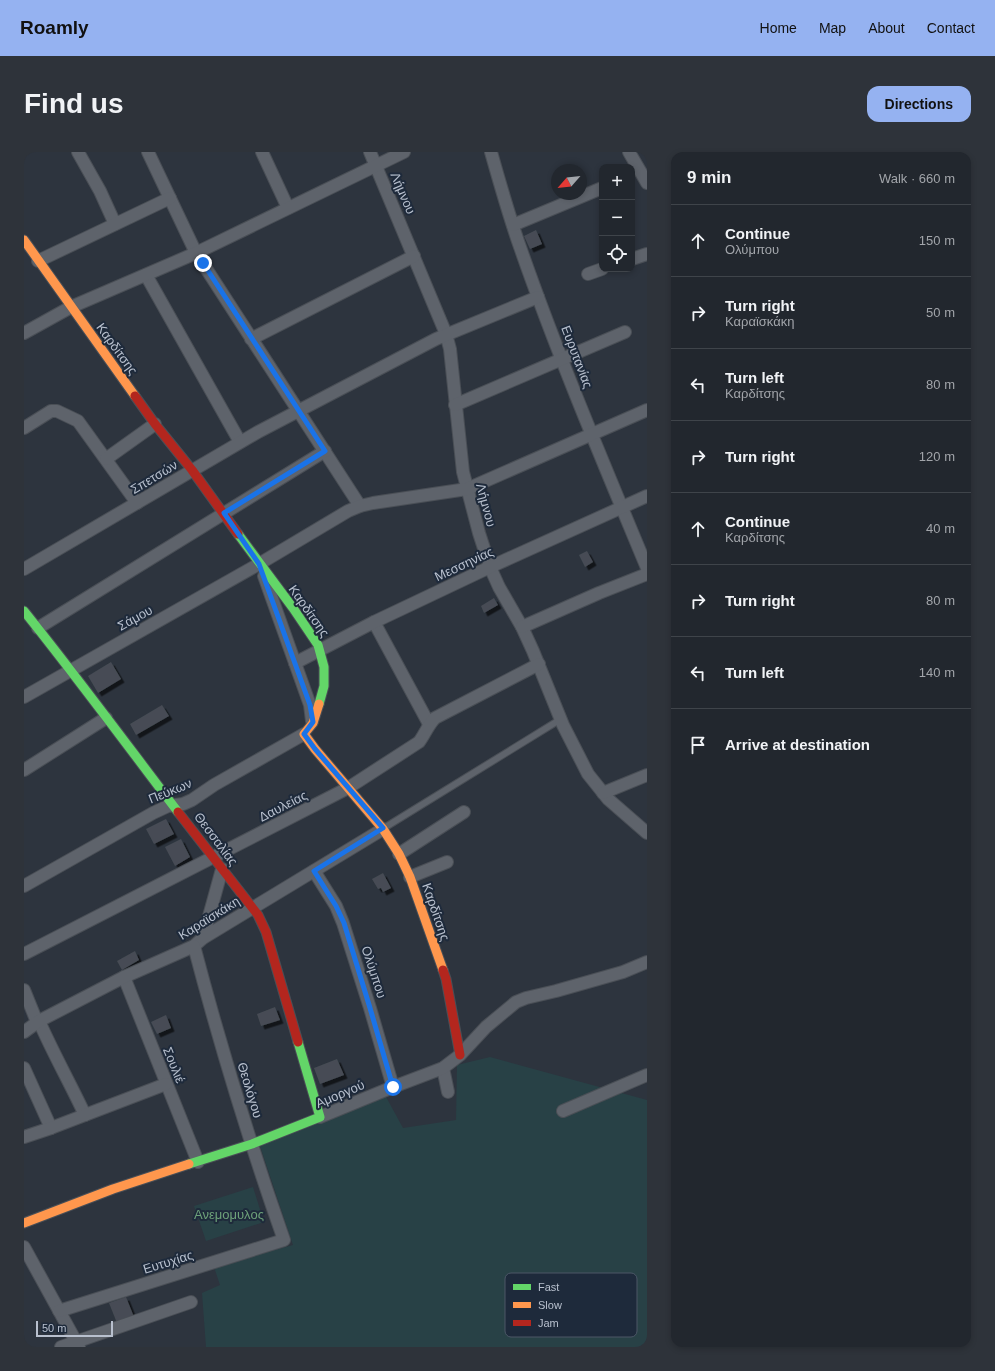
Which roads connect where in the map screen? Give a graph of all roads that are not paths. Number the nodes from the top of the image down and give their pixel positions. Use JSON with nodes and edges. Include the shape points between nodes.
{"nodes":[{"id":1,"x":78,"y":152,"type":"edge"},
{"id":2,"x":148,"y":152,"type":"edge"},
{"id":3,"x":262,"y":152,"type":"edge"},
{"id":4,"x":370,"y":152,"type":"edge"},
{"id":5,"x":404,"y":152,"type":"edge"},
{"id":6,"x":490,"y":152,"type":"edge"},
{"id":7,"x":629,"y":152,"type":"edge"},
{"id":8,"x":376,"y":166,"type":"junction"},
{"id":9,"x":636,"y":173,"type":"edge"},
{"id":10,"x":647,"y":184,"type":"edge"},
{"id":11,"x":599,"y":189,"type":"edge"},
{"id":12,"x":170,"y":198,"type":"junction"},
{"id":13,"x":288,"y":208,"type":"junction"},
{"id":14,"x":115,"y":224,"type":"junction"},
{"id":15,"x":513,"y":225,"type":"junction"},
{"id":16,"x":24,"y":240,"type":"edge"},
{"id":17,"x":196,"y":253,"type":"junction"},
{"id":18,"x":647,"y":254,"type":"edge"},
{"id":19,"x":414,"y":256,"type":"junction"},
{"id":20,"x":635,"y":258,"type":"edge"},
{"id":21,"x":38,"y":261,"type":"junction"},
{"id":22,"x":599,"y":270,"type":"edge"},
{"id":23,"x":588,"y":274,"type":"dead end"},
{"id":24,"x":146,"y":275,"type":"junction"},
{"id":25,"x":538,"y":297,"type":"junction"},
{"id":26,"x":71,"y":307,"type":"junction"},
{"id":27,"x":625,"y":332,"type":"dead end"},
{"id":28,"x":24,"y":333,"type":"edge"},
{"id":29,"x":446,"y":334,"type":"junction"},
{"id":30,"x":251,"y":339,"type":"junction"},
{"id":31,"x":563,"y":359,"type":"junction"},
{"id":32,"x":455,"y":405,"type":"junction"},
{"id":33,"x":647,"y":410,"type":"edge"},
{"id":34,"x":299,"y":411,"type":"junction"},
{"id":35,"x":156,"y":424,"type":"junction"},
{"id":36,"x":24,"y":428,"type":"edge"},
{"id":37,"x":592,"y":433,"type":"junction"},
{"id":38,"x":240,"y":442,"type":"junction"},
{"id":39,"x":325,"y":451,"type":"junction"},
{"id":40,"x":106,"y":459,"type":"junction"},
{"id":41,"x":192,"y":470,"type":"junction"},
{"id":42,"x":467,"y":489,"type":"junction"},
{"id":43,"x":647,"y":496,"type":"edge"},
{"id":44,"x":137,"y":503,"type":"junction"},
{"id":45,"x":360,"y":506,"type":"junction"},
{"id":46,"x":622,"y":506,"type":"junction"},
{"id":47,"x":224,"y":513,"type":"junction"},
{"id":48,"x":259,"y":564,"type":"junction"},
{"id":49,"x":490,"y":566,"type":"junction"},
{"id":50,"x":647,"y":568,"type":"edge"},
{"id":51,"x":24,"y":569,"type":"edge"},
{"id":52,"x":647,"y":574,"type":"edge"},
{"id":53,"x":24,"y":611,"type":"edge"},
{"id":54,"x":374,"y":622,"type":"junction"},
{"id":55,"x":522,"y":627,"type":"junction"},
{"id":56,"x":38,"y":628,"type":"junction"},
{"id":57,"x":320,"y":650,"type":"junction"},
{"id":58,"x":295,"y":663,"type":"junction"},
{"id":59,"x":539,"y":664,"type":"junction"},
{"id":60,"x":71,"y":670,"type":"junction"},
{"id":61,"x":24,"y":697,"type":"edge"},
{"id":62,"x":106,"y":718,"type":"junction"},
{"id":63,"x":561,"y":719,"type":"junction"},
{"id":64,"x":313,"y":722,"type":"junction"},
{"id":65,"x":429,"y":724,"type":"junction"},
{"id":66,"x":304,"y":734,"type":"junction"},
{"id":67,"x":24,"y":770,"type":"edge"},
{"id":68,"x":647,"y":775,"type":"edge"},
{"id":69,"x":348,"y":788,"type":"junction"},
{"id":70,"x":603,"y":793,"type":"junction"},
{"id":71,"x":174,"y":805,"type":"junction"},
{"id":72,"x":464,"y":812,"type":"dead end"},
{"id":73,"x":383,"y":828,"type":"junction"},
{"id":74,"x":647,"y":833,"type":"edge"},
{"id":75,"x":399,"y":854,"type":"junction"},
{"id":76,"x":214,"y":858,"type":"junction"},
{"id":77,"x":447,"y":862,"type":"dead end"},
{"id":78,"x":222,"y":869,"type":"junction"},
{"id":79,"x":314,"y":871,"type":"junction"},
{"id":80,"x":410,"y":878,"type":"junction"},
{"id":81,"x":24,"y":886,"type":"edge"},
{"id":82,"x":252,"y":908,"type":"junction"},
{"id":83,"x":199,"y":942,"type":"junction"},
{"id":84,"x":24,"y":954,"type":"edge"},
{"id":85,"x":647,"y":962,"type":"edge"},
{"id":86,"x":124,"y":977,"type":"junction"},
{"id":87,"x":24,"y":990,"type":"edge"},
{"id":88,"x":38,"y":1021,"type":"junction"},
{"id":89,"x":24,"y":1032,"type":"edge"},
{"id":90,"x":460,"y":1055,"type":"junction"},
{"id":91,"x":24,"y":1068,"type":"edge"},
{"id":92,"x":443,"y":1068,"type":"junction"},
{"id":93,"x":647,"y":1075,"type":"edge"},
{"id":94,"x":166,"y":1084,"type":"junction"},
{"id":95,"x":393,"y":1087,"type":"junction"},
{"id":96,"x":448,"y":1092,"type":"dead end"},
{"id":97,"x":563,"y":1111,"type":"dead end"},
{"id":98,"x":85,"y":1115,"type":"junction"},
{"id":99,"x":320,"y":1117,"type":"junction"},
{"id":100,"x":51,"y":1128,"type":"junction"},
{"id":101,"x":24,"y":1137,"type":"edge"},
{"id":102,"x":252,"y":1144,"type":"junction"},
{"id":103,"x":198,"y":1162,"type":"junction"},
{"id":104,"x":24,"y":1222,"type":"edge"},
{"id":105,"x":284,"y":1240,"type":"joint"},
{"id":106,"x":24,"y":1247,"type":"edge"},
{"id":107,"x":191,"y":1302,"type":"dead end"},
{"id":108,"x":59,"y":1311,"type":"junction"},
{"id":109,"x":77,"y":1344,"type":"edge"},
{"id":110,"x":61,"y":1347,"type":"edge"}],
"edges":[{"from":1,"to":14,"type":"street"},
{"from":2,"to":12,"type":"street"},
{"from":3,"to":13,"type":"street"},
{"from":4,"to":8,"type":"street","name":"Λήμνου"},
{"from":5,"to":8,"type":"street"},
{"from":6,"to":15,"type":"street","name":"Ευρυτανίας"},
{"from":7,"to":9,"type":"street"},
{"from":8,"to":13,"type":"street"},
{"from":8,"to":19,"type":"street","name":"Λήμνου"},
{"from":9,"to":10,"type":"street"},
{"from":11,"to":15,"type":"street"},
{"from":12,"to":14,"type":"street"},
{"from":12,"to":17,"type":"street"},
{"from":13,"to":17,"type":"street"},
{"from":14,"to":21,"type":"street"},
{"from":15,"to":25,"type":"street","name":"Ευρυτανίας"},
{"from":16,"to":21,"type":"street","name":"Καρδίτσης"},
{"from":17,"to":24,"type":"street"},
{"from":17,"to":30,"type":"street"},
{"from":18,"to":20,"type":"street"},
{"from":19,"to":29,"type":"street","name":"Λήμνου"},
{"from":19,"to":30,"type":"street"},
{"from":21,"to":26,"type":"street","name":"Καρδίτσης"},
{"from":22,"to":23,"type":"street"},
{"from":24,"to":26,"type":"street"},
{"from":24,"to":38,"type":"street"},
{"from":25,"to":29,"type":"street","name":"Σπετσών"},
{"from":25,"to":31,"type":"street","name":"Ευρυτανίας"},
{"from":26,"to":28,"type":"street"},
{"from":26,"to":35,"type":"street","name":"Καρδίτσης"},
{"from":27,"to":31,"type":"street"},
{"from":29,"to":32,"type":"street","name":"Λήμνου","via":[[450,349]]},
{"from":29,"to":34,"type":"street","name":"Σπετσών"},
{"from":30,"to":34,"type":"street"},
{"from":31,"to":32,"type":"street"},
{"from":31,"to":37,"type":"street","name":"Ευρυτανίας"},
{"from":32,"to":42,"type":"street","name":"Λήμνου"},
{"from":33,"to":37,"type":"street","name":"Σάμου"},
{"from":34,"to":38,"type":"street","name":"Σπετσών"},
{"from":34,"to":39,"type":"street"},
{"from":35,"to":40,"type":"street"},
{"from":35,"to":41,"type":"street","name":"Καρδίτσης"},
{"from":36,"to":40,"type":"street","via":[[51,411],[65,414],[78,421]]},
{"from":37,"to":42,"type":"street","name":"Σάμου"},
{"from":37,"to":46,"type":"street","name":"Ευρυτανίας"},
{"from":38,"to":41,"type":"street","name":"Σπετσών"},
{"from":39,"to":45,"type":"street"},
{"from":39,"to":47,"type":"street"},
{"from":40,"to":44,"type":"street"},
{"from":41,"to":44,"type":"street","name":"Σπετσών"},
{"from":41,"to":47,"type":"street","name":"Καρδίτσης"},
{"from":42,"to":45,"type":"street","name":"Σάμου"},
{"from":42,"to":49,"type":"street","name":"Λήμνου","via":[[478,533]]},
{"from":43,"to":46,"type":"street","name":"Μεσσηνίας"},
{"from":44,"to":51,"type":"street","name":"Σπετσών"},
{"from":45,"to":48,"type":"street","name":"Σάμου"},
{"from":46,"to":49,"type":"street","name":"Μεσσηνίας"},
{"from":46,"to":50,"type":"street","name":"Ευρυτανίας"},
{"from":47,"to":48,"type":"street","name":"Καρδίτσης"},
{"from":47,"to":56,"type":"street"},
{"from":48,"to":57,"type":"street","name":"Καρδίτσης","via":[[293,608]]},
{"from":48,"to":58,"type":"street"},
{"from":48,"to":60,"type":"street","name":"Σάμου"},
{"from":49,"to":54,"type":"street","name":"Μεσσηνίας"},
{"from":49,"to":55,"type":"street","name":"Λήμνου"},
{"from":52,"to":55,"type":"street"},
{"from":53,"to":56,"type":"street","name":"Θεσσαλίας"},
{"from":54,"to":57,"type":"street","name":"Μεσσηνίας"},
{"from":54,"to":65,"type":"street"},
{"from":55,"to":59,"type":"street","name":"Λήμνου"},
{"from":56,"to":60,"type":"street","name":"Θεσσαλίας"},
{"from":57,"to":58,"type":"street","name":"Μεσσηνίας"},
{"from":57,"to":64,"type":"street","name":"Καρδίτσης","via":[[324,667],[324,686]]},
{"from":58,"to":64,"type":"street","via":[[310,705]]},
{"from":59,"to":63,"type":"street","name":"Λήμνου"},
{"from":59,"to":65,"type":"street","name":"Δαυλείας","via":[[444,713]]},
{"from":60,"to":61,"type":"street","name":"Σάμου"},
{"from":60,"to":62,"type":"street","name":"Θεσσαλίας"},
{"from":62,"to":67,"type":"street"},
{"from":62,"to":71,"type":"street","name":"Θεσσαλίας"},
{"from":63,"to":70,"type":"street","name":"Λήμνου","via":[[588,774]]},
{"from":63,"to":73,"type":"lane"},
{"from":64,"to":66,"type":"street","name":"Καρδίτσης"},
{"from":65,"to":69,"type":"street","name":"Δαυλείας","via":[[426,734],[408,751]]},
{"from":66,"to":69,"type":"street","name":"Καρδίτσης"},
{"from":66,"to":71,"type":"street","name":"Πεύκων","via":[[192,800]]},
{"from":68,"to":70,"type":"street"},
{"from":69,"to":73,"type":"street","name":"Καρδίτσης"},
{"from":69,"to":76,"type":"street","name":"Δαυλείας"},
{"from":70,"to":74,"type":"street","name":"Λήμνου"},
{"from":71,"to":76,"type":"street","name":"Θεσσαλίας"},
{"from":71,"to":81,"type":"street","name":"Πεύκων","via":[[153,813]]},
{"from":72,"to":75,"type":"street"},
{"from":73,"to":75,"type":"street","name":"Καρδίτσης"},
{"from":73,"to":79,"type":"street","name":"Καραϊσκάκη"},
{"from":75,"to":80,"type":"street","name":"Καρδίτσης"},
{"from":76,"to":78,"type":"street","name":"Θεσσαλίας"},
{"from":76,"to":84,"type":"street","name":"Δαυλείας"},
{"from":77,"to":80,"type":"street"},
{"from":78,"to":82,"type":"street","name":"Θεσσαλίας"},
{"from":78,"to":83,"type":"street"},
{"from":79,"to":82,"type":"street","name":"Καραϊσκάκη"},
{"from":79,"to":95,"type":"street","name":"Ολύμπου","via":[[344,923]]},
{"from":80,"to":90,"type":"street","name":"Καρδίτσης","via":[[446,979]]},
{"from":82,"to":83,"type":"street","name":"Καραϊσκάκη"},
{"from":82,"to":99,"type":"street","name":"Θεσσαλίας","via":[[266,932]]},
{"from":83,"to":86,"type":"street","name":"Καραϊσκάκη"},
{"from":83,"to":102,"type":"street","name":"Θεολόγου","via":[[216,1029]]},
{"from":85,"to":90,"type":"street","name":"Αμοργού","via":[[623,972],[516,1002],[486,1027]]},
{"from":86,"to":88,"type":"street","name":"Καραϊσκάκη"},
{"from":86,"to":94,"type":"street","name":"Σουλιέ"},
{"from":87,"to":88,"type":"street"},
{"from":88,"to":89,"type":"street","name":"Καραϊσκάκη"},
{"from":88,"to":98,"type":"street"},
{"from":90,"to":92,"type":"street","name":"Αμοργού"},
{"from":91,"to":100,"type":"street"},
{"from":92,"to":95,"type":"street","name":"Αμοργού"},
{"from":92,"to":96,"type":"street"},
{"from":93,"to":97,"type":"street"},
{"from":94,"to":98,"type":"street"},
{"from":94,"to":103,"type":"street","name":"Σουλιέ"},
{"from":95,"to":99,"type":"street","name":"Αμοργού"},
{"from":98,"to":100,"type":"street"},
{"from":99,"to":102,"type":"street","name":"Αμοργού"},
{"from":100,"to":101,"type":"street"},
{"from":102,"to":103,"type":"street","name":"Αμοργού"},
{"from":102,"to":105,"type":"street","name":"Θεολόγου"},
{"from":103,"to":104,"type":"street","name":"Αμοργού","via":[[113,1189]]},
{"from":105,"to":108,"type":"street","name":"Ευτυχίας"},
{"from":106,"to":108,"type":"street"},
{"from":107,"to":109,"type":"street"},
{"from":108,"to":109,"type":"street"},
{"from":109,"to":110,"type":"street"}]}
